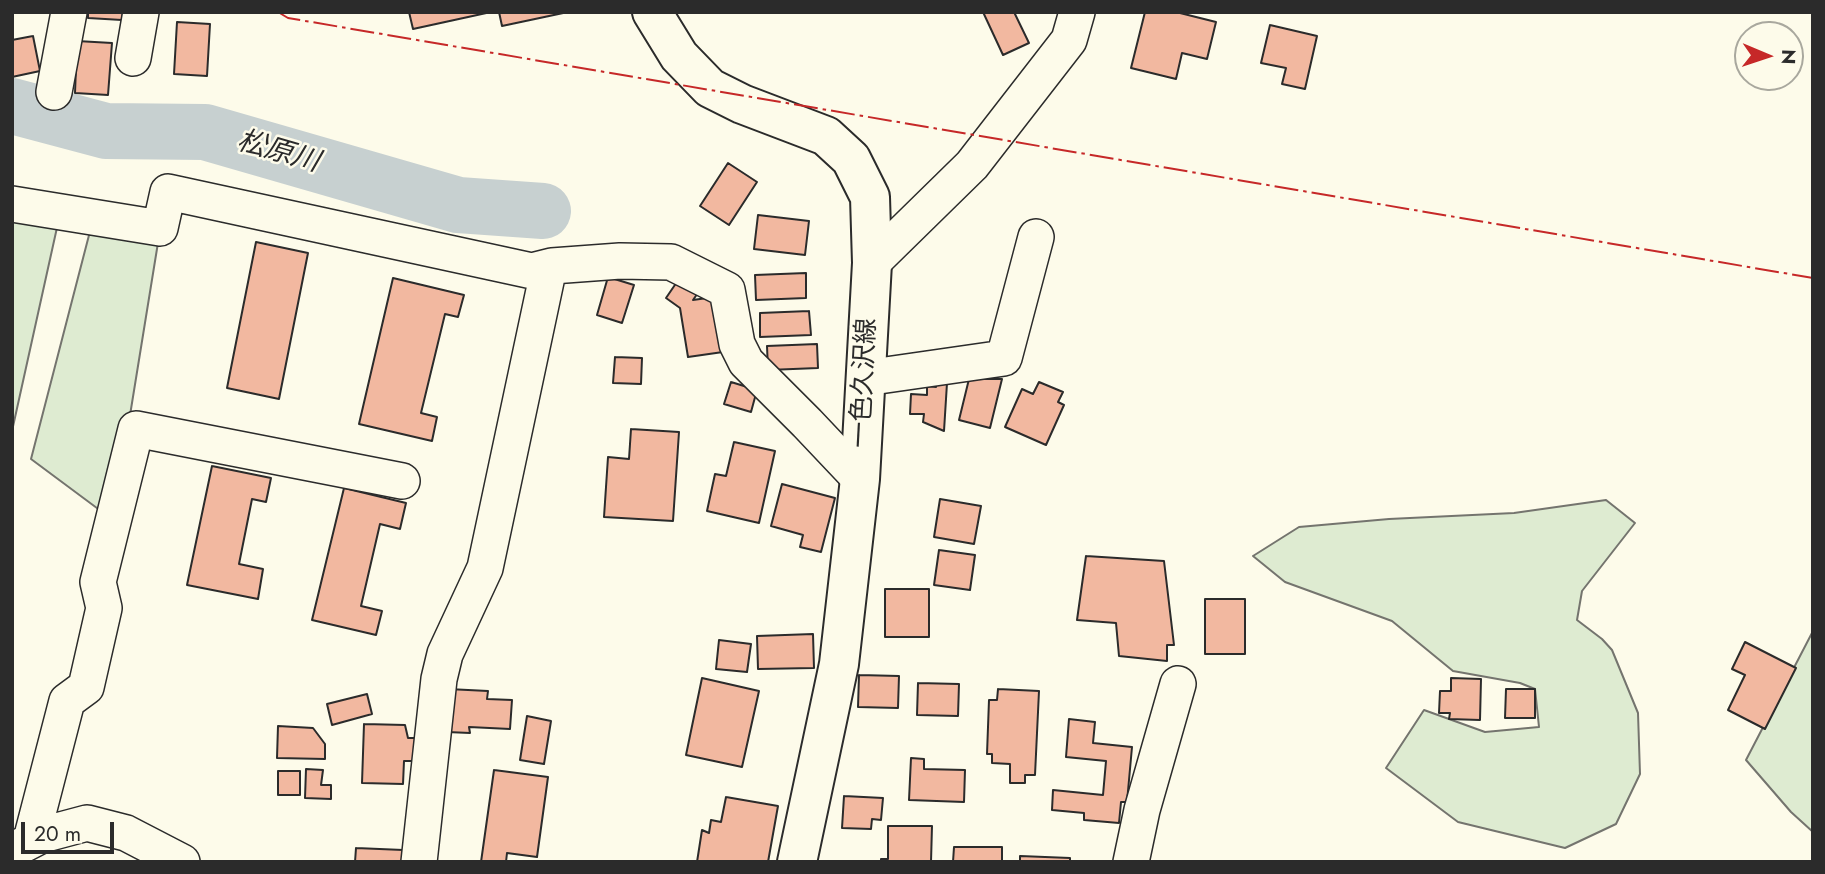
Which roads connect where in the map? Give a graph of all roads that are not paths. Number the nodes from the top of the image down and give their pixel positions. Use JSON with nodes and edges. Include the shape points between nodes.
{"nodes":[{"id":1,"x":69,"y":12,"type":"edge"},
{"id":2,"x":141,"y":12,"type":"edge"},
{"id":3,"x":652,"y":12,"type":"edge"},
{"id":4,"x":1077,"y":12,"type":"edge"},
{"id":5,"x":133,"y":58,"type":"dead end"},
{"id":6,"x":54,"y":92,"type":"dead end"},
{"id":7,"x":12,"y":204,"type":"edge"},
{"id":8,"x":1036,"y":237,"type":"dead end"},
{"id":9,"x":872,"y":263,"type":"junction"},
{"id":10,"x":549,"y":267,"type":"junction"},
{"id":11,"x":865,"y":377,"type":"junction"},
{"id":12,"x":860,"y":479,"type":"junction"},
{"id":13,"x":402,"y":481,"type":"dead end"},
{"id":14,"x":1178,"y":684,"type":"dead end"},
{"id":15,"x":22,"y":846,"type":"edge"},
{"id":16,"x":182,"y":862,"type":"edge"},
{"id":17,"x":419,"y":862,"type":"edge"},
{"id":18,"x":797,"y":862,"type":"edge"},
{"id":19,"x":1131,"y":862,"type":"edge"}],
"edges":[{"from":1,"to":6,"type":"street"},
{"from":2,"to":5,"type":"street"},
{"from":3,"to":9,"type":"main road","name":"一色久沢線","via":[[679,57],[710,88],[826,136],[851,159],[870,197]]},
{"from":4,"to":9,"type":"street","via":[[1069,40],[972,165]]},
{"from":7,"to":10,"type":"street","via":[[160,228],[167,192],[532,271]]},
{"from":8,"to":11,"type":"street","via":[[1004,358]]},
{"from":9,"to":11,"type":"main road","name":"一色久沢線"},
{"from":10,"to":12,"type":"street","via":[[671,262],[727,290],[737,344],[746,362]]},
{"from":10,"to":17,"type":"street","via":[[485,568],[445,654],[439,679]]},
{"from":11,"to":12,"type":"main road","name":"一色久沢線"},
{"from":12,"to":18,"type":"main road","name":"一色久沢線","via":[[839,664]]},
{"from":13,"to":15,"type":"street","via":[[136,429],[97,582],[104,608],[86,687],[67,701]]},
{"from":14,"to":19,"type":"street"},
{"from":15,"to":16,"type":"street","via":[[42,835],[87,824],[126,833]]}]}
